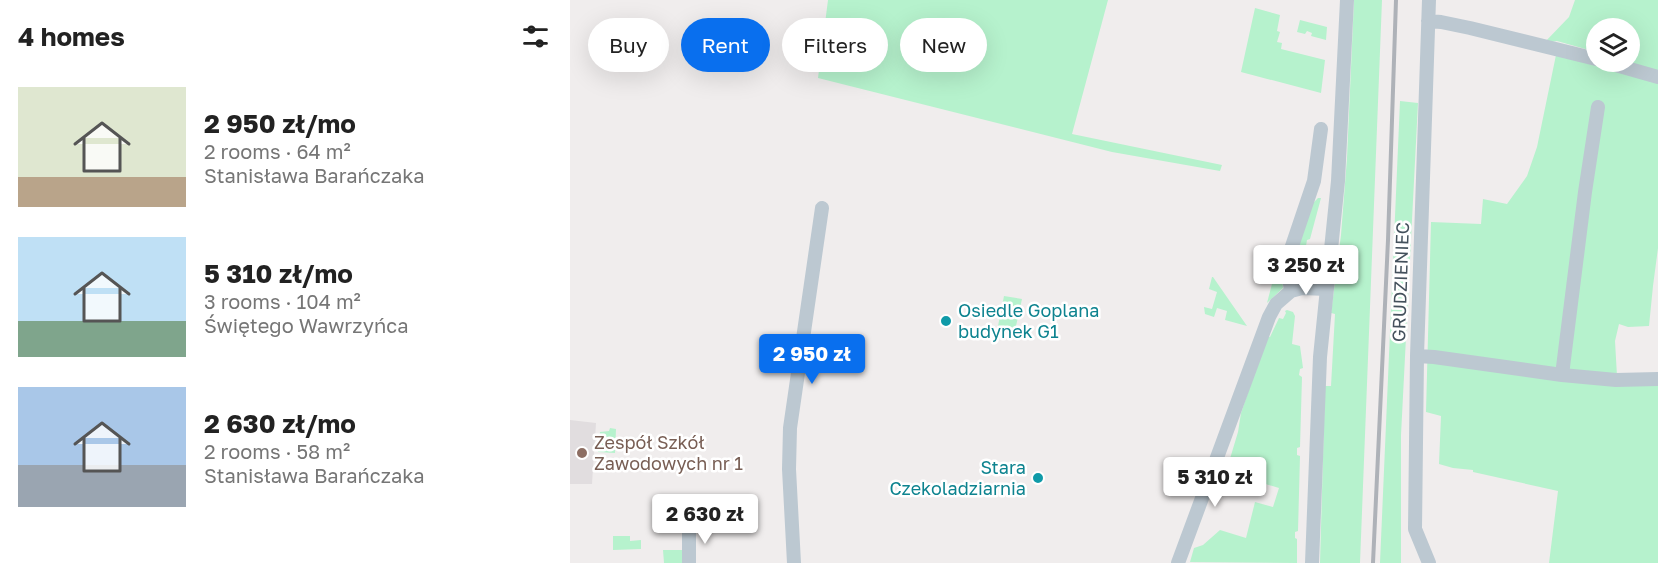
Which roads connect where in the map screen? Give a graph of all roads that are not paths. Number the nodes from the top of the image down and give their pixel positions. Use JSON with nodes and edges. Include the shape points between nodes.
{"nodes":[{"id":1,"x":1347,"y":0,"type":"edge"},
{"id":2,"x":1429,"y":0,"type":"edge"},
{"id":3,"x":1428,"y":21,"type":"junction"},
{"id":4,"x":1586,"y":57,"type":"edge"},
{"id":5,"x":1640,"y":72,"type":"edge"},
{"id":6,"x":1658,"y":77,"type":"edge"},
{"id":7,"x":1598,"y":107,"type":"dead end"},
{"id":8,"x":1321,"y":129,"type":"dead end"},
{"id":9,"x":822,"y":208,"type":"dead end"},
{"id":10,"x":1327,"y":289,"type":"junction"},
{"id":11,"x":1291,"y":291,"type":"junction"},
{"id":12,"x":1417,"y":356,"type":"junction"},
{"id":13,"x":1562,"y":375,"type":"junction"},
{"id":14,"x":1658,"y":379,"type":"edge"},
{"id":15,"x":689,"y":527,"type":"dead end"},
{"id":16,"x":689,"y":563,"type":"edge"},
{"id":17,"x":794,"y":563,"type":"edge"},
{"id":18,"x":1178,"y":563,"type":"edge"},
{"id":19,"x":1312,"y":563,"type":"edge"},
{"id":20,"x":1429,"y":563,"type":"edge"}],
"edges":[{"from":1,"to":10,"type":"street","via":[[1338,181]]},
{"from":2,"to":3,"type":"street","name":"GRUDZIENIEC"},
{"from":3,"to":4,"type":"street"},
{"from":3,"to":12,"type":"street","name":"GRUDZIENIEC"},
{"from":5,"to":6,"type":"street"},
{"from":7,"to":13,"type":"street"},
{"from":8,"to":11,"type":"street","via":[[1314,181],[1288,258]]},
{"from":9,"to":17,"type":"street","via":[[790,428]]},
{"from":10,"to":11,"type":"street"},
{"from":10,"to":19,"type":"street","via":[[1319,367]]},
{"from":11,"to":18,"type":"street","via":[[1269,316]]},
{"from":12,"to":13,"type":"street"},
{"from":12,"to":20,"type":"street","name":"GRUDZIENIEC","via":[[1414,529]]},
{"from":13,"to":14,"type":"street"},
{"from":15,"to":16,"type":"street"}]}
